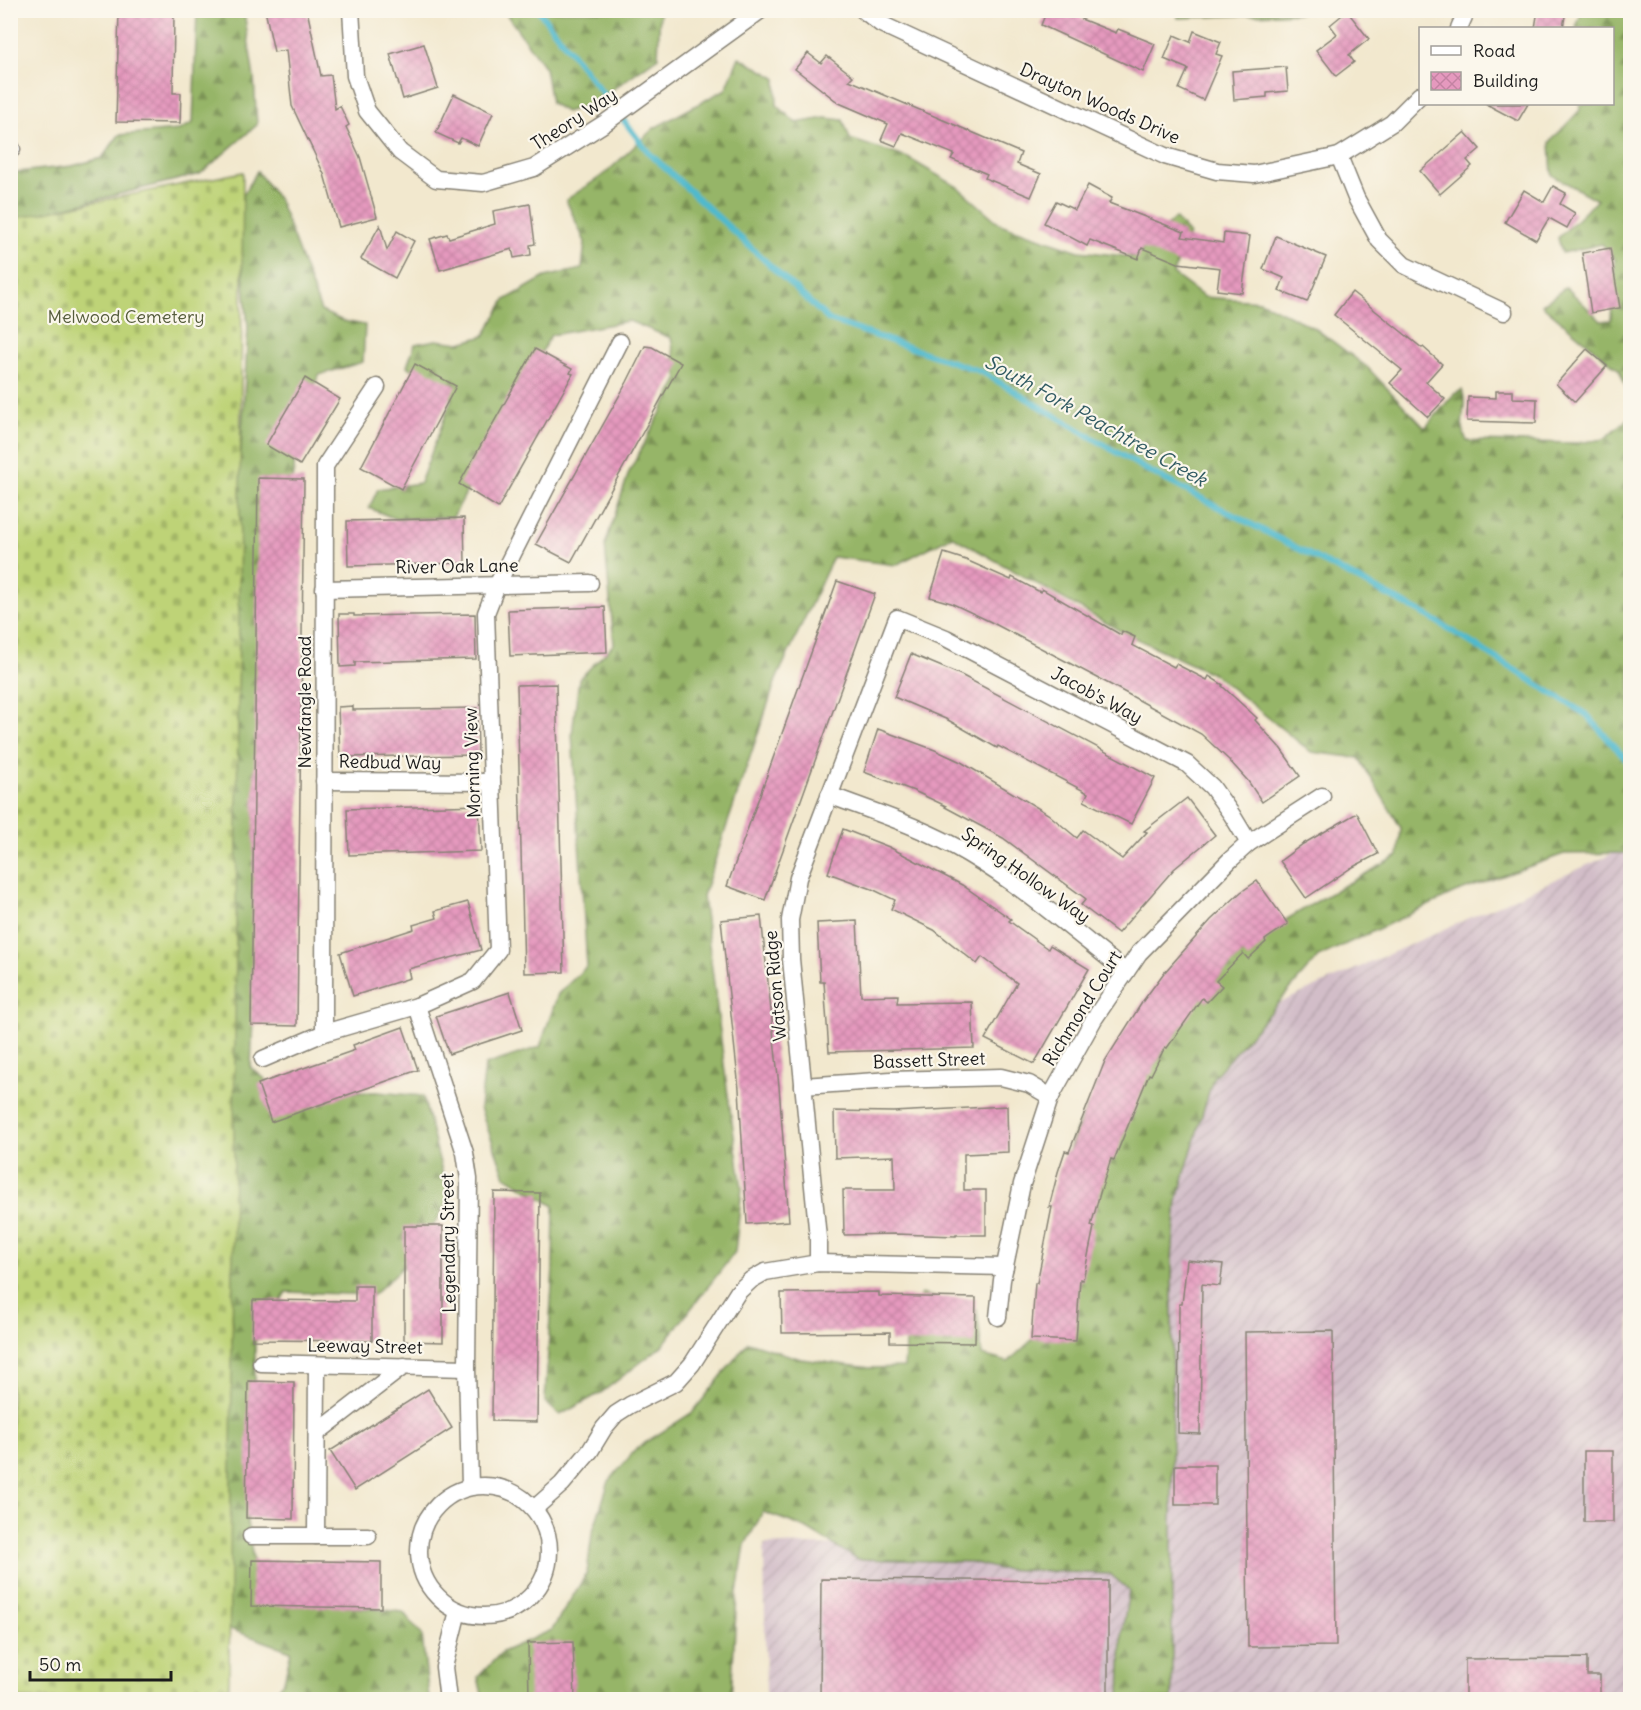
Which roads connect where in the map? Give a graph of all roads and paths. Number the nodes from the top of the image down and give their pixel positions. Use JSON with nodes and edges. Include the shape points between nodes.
{"nodes":[{"id":1,"x":351,"y":10,"type":"edge"},
{"id":2,"x":761,"y":10,"type":"edge"},
{"id":3,"x":863,"y":10,"type":"edge"},
{"id":4,"x":1467,"y":10,"type":"edge"},
{"id":5,"x":1459,"y":27,"type":"edge"},
{"id":6,"x":1419,"y":96,"type":"edge"},
{"id":7,"x":1339,"y":156,"type":"junction"},
{"id":8,"x":1504,"y":312,"type":"dead end"},
{"id":9,"x":620,"y":342,"type":"dead end"},
{"id":10,"x":376,"y":387,"type":"dead end"},
{"id":11,"x":590,"y":583,"type":"dead end"},
{"id":12,"x":497,"y":585,"type":"junction"},
{"id":13,"x":324,"y":589,"type":"junction"},
{"id":14,"x":897,"y":618,"type":"joint"},
{"id":15,"x":324,"y":781,"type":"junction"},
{"id":16,"x":492,"y":782,"type":"junction"},
{"id":17,"x":830,"y":795,"type":"junction"},
{"id":18,"x":1322,"y":796,"type":"dead end"},
{"id":19,"x":1249,"y":843,"type":"junction"},
{"id":20,"x":1126,"y":972,"type":"junction"},
{"id":21,"x":417,"y":1006,"type":"junction"},
{"id":22,"x":324,"y":1033,"type":"junction"},
{"id":23,"x":263,"y":1059,"type":"dead end"},
{"id":24,"x":803,"y":1086,"type":"junction"},
{"id":25,"x":1051,"y":1096,"type":"junction"},
{"id":26,"x":818,"y":1263,"type":"junction"},
{"id":27,"x":1005,"y":1267,"type":"junction"},
{"id":28,"x":998,"y":1317,"type":"dead end"},
{"id":29,"x":261,"y":1363,"type":"dead end"},
{"id":30,"x":317,"y":1365,"type":"junction"},
{"id":31,"x":404,"y":1366,"type":"junction"},
{"id":32,"x":467,"y":1368,"type":"junction"},
{"id":33,"x":317,"y":1433,"type":"junction"},
{"id":34,"x":470,"y":1486,"type":"junction"},
{"id":35,"x":534,"y":1508,"type":"junction"},
{"id":36,"x":250,"y":1536,"type":"dead end"},
{"id":37,"x":316,"y":1536,"type":"junction"},
{"id":38,"x":368,"y":1536,"type":"dead end"},
{"id":39,"x":458,"y":1611,"type":"junction"},
{"id":40,"x":448,"y":1700,"type":"edge"}],
"edges":[{"from":1,"to":2,"type":"street","name":"Theory Way","via":[[355,76],[367,111],[400,152],[436,179],[483,183],[534,168],[650,92]]},
{"from":3,"to":7,"type":"street","name":"Drayton Woods Drive","via":[[881,24],[1165,156],[1217,171],[1254,174]]},
{"from":4,"to":5,"type":"street"},
{"from":6,"to":7,"type":"street","name":"Drayton Woods Drive","via":[[1392,123]]},
{"from":7,"to":8,"type":"street","via":[[1379,240],[1404,266]]},
{"from":9,"to":12,"type":"street","name":"Morning View"},
{"from":10,"to":13,"type":"street","name":"Newfangle Road","via":[[325,466]]},
{"from":11,"to":12,"type":"street","name":"River Oak Lane"},
{"from":12,"to":13,"type":"street","name":"River Oak Lane"},
{"from":12,"to":16,"type":"street","name":"Morning View","via":[[486,613]]},
{"from":13,"to":15,"type":"street","name":"Newfangle Road"},
{"from":14,"to":17,"type":"street","name":"Watson Ridge"},
{"from":14,"to":19,"type":"street","name":"Jacob's Way","via":[[946,638],[1187,764],[1212,787]]},
{"from":15,"to":16,"type":"street","name":"Redbud Way"},
{"from":15,"to":22,"type":"street","name":"Newfangle Road"},
{"from":16,"to":21,"type":"street","name":"Morning View","via":[[498,950],[473,981]]},
{"from":17,"to":20,"type":"street","name":"Spring Hollow Way","via":[[915,826],[969,854]]},
{"from":17,"to":24,"type":"street","name":"Watson Ridge","via":[[798,878],[790,920]]},
{"from":18,"to":19,"type":"street","name":"Richmond Court"},
{"from":19,"to":20,"type":"street","name":"Richmond Court","via":[[1139,953]]},
{"from":20,"to":25,"type":"street","name":"Richmond Court","via":[[1094,1018]]},
{"from":21,"to":22,"type":"street","name":"Morning View"},
{"from":21,"to":32,"type":"street","name":"Legendary Street","via":[[465,1153],[469,1179]]},
{"from":22,"to":23,"type":"street","name":"Morning View"},
{"from":24,"to":25,"type":"street","name":"Bassett Street","via":[[1001,1077],[1029,1084]]},
{"from":24,"to":26,"type":"street","name":"Watson Ridge"},
{"from":25,"to":27,"type":"street","name":"Richmond Court","via":[[1022,1184]]},
{"from":26,"to":27,"type":"street"},
{"from":26,"to":35,"type":"street","via":[[765,1272],[751,1280],[738,1292],[676,1382],[616,1414],[562,1484]]},
{"from":27,"to":28,"type":"street","name":"Richmond Court"},
{"from":29,"to":30,"type":"street","name":"Leeway Street"},
{"from":30,"to":31,"type":"street","name":"Leeway Street"},
{"from":30,"to":33,"type":"street"},
{"from":31,"to":32,"type":"street","name":"Leeway Street"},
{"from":31,"to":33,"type":"street"},
{"from":32,"to":34,"type":"street","name":"Legendary Street"},
{"from":33,"to":37,"type":"street"},
{"from":34,"to":35,"type":"street","via":[[505,1488]]},
{"from":34,"to":39,"type":"street","via":[[435,1507],[424,1524],[419,1544],[420,1565],[428,1584],[441,1600]]},
{"from":35,"to":39,"type":"street","via":[[546,1527],[550,1548],[547,1570],[537,1590],[521,1606],[501,1615],[479,1617]]},
{"from":36,"to":37,"type":"street"},
{"from":37,"to":38,"type":"street"},
{"from":39,"to":40,"type":"street","via":[[444,1667]]}]}
